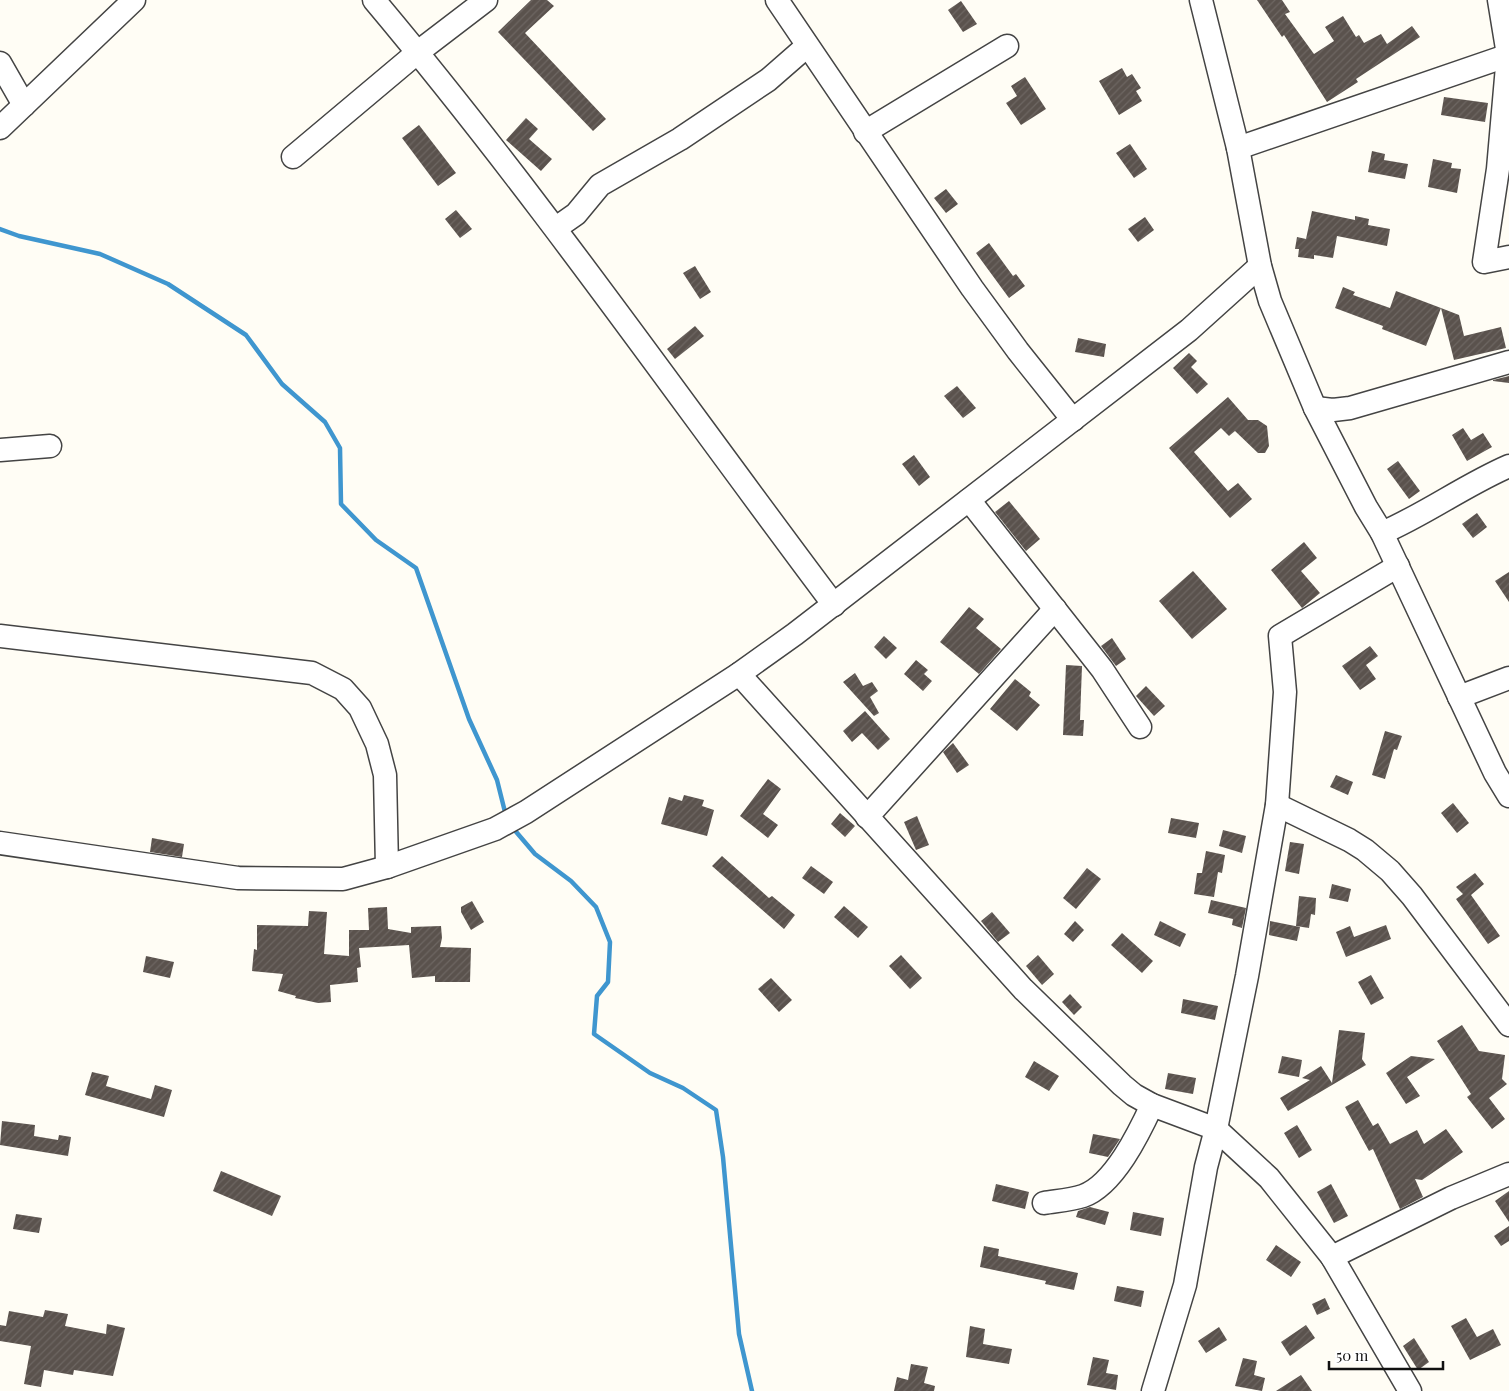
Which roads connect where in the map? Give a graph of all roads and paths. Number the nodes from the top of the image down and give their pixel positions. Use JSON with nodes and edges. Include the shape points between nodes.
{"nodes":[{"id":1,"x":134,"y":0,"type":"edge"},
{"id":2,"x":374,"y":0,"type":"edge"},
{"id":3,"x":486,"y":0,"type":"edge"},
{"id":4,"x":777,"y":0,"type":"edge"},
{"id":5,"x":1201,"y":0,"type":"edge"},
{"id":6,"x":1499,"y":0,"type":"edge"},
{"id":7,"x":807,"y":46,"type":"junction"},
{"id":8,"x":1007,"y":46,"type":"dead end"},
{"id":9,"x":418,"y":52,"type":"junction"},
{"id":10,"x":1509,"y":55,"type":"edge"},
{"id":11,"x":0,"y":63,"type":"edge"},
{"id":12,"x":24,"y":104,"type":"junction"},
{"id":13,"x":0,"y":128,"type":"edge"},
{"id":14,"x":865,"y":132,"type":"junction"},
{"id":15,"x":1238,"y":148,"type":"junction"},
{"id":16,"x":293,"y":157,"type":"dead end"},
{"id":17,"x":556,"y":228,"type":"junction"},
{"id":18,"x":1509,"y":257,"type":"edge"},
{"id":19,"x":1260,"y":266,"type":"junction"},
{"id":20,"x":1509,"y":362,"type":"edge"},
{"id":21,"x":1315,"y":408,"type":"junction"},
{"id":22,"x":1074,"y":420,"type":"junction"},
{"id":23,"x":50,"y":446,"type":"dead end"},
{"id":24,"x":0,"y":450,"type":"edge"},
{"id":25,"x":1509,"y":466,"type":"edge"},
{"id":26,"x":969,"y":500,"type":"junction"},
{"id":27,"x":1382,"y":533,"type":"junction"},
{"id":28,"x":1398,"y":566,"type":"junction"},
{"id":29,"x":834,"y":605,"type":"junction"},
{"id":30,"x":1055,"y":609,"type":"junction"},
{"id":31,"x":0,"y":636,"type":"edge"},
{"id":32,"x":739,"y":674,"type":"junction"},
{"id":33,"x":1509,"y":678,"type":"edge"},
{"id":34,"x":1459,"y":697,"type":"junction"},
{"id":35,"x":1140,"y":727,"type":"dead end"},
{"id":36,"x":1509,"y":796,"type":"edge"},
{"id":37,"x":1277,"y":805,"type":"junction"},
{"id":38,"x":867,"y":817,"type":"junction"},
{"id":39,"x":0,"y":843,"type":"edge"},
{"id":40,"x":387,"y":867,"type":"junction"},
{"id":41,"x":1509,"y":1025,"type":"edge"},
{"id":42,"x":1152,"y":1105,"type":"junction"},
{"id":43,"x":1216,"y":1129,"type":"junction"},
{"id":44,"x":1509,"y":1174,"type":"edge"},
{"id":45,"x":1044,"y":1203,"type":"dead end"},
{"id":46,"x":1332,"y":1257,"type":"junction"},
{"id":47,"x":1156,"y":1380,"type":"edge"},
{"id":48,"x":1172,"y":1391,"type":"edge"},
{"id":49,"x":1410,"y":1391,"type":"edge"}],
"edges":[{"from":1,"to":12,"type":"street"},
{"from":2,"to":9,"type":"street"},
{"from":3,"to":9,"type":"street"},
{"from":4,"to":7,"type":"street"},
{"from":5,"to":15,"type":"street"},
{"from":6,"to":10,"type":"street"},
{"from":7,"to":14,"type":"street"},
{"from":7,"to":17,"type":"street","via":[[768,80],[680,139],[600,185],[576,214]]},
{"from":8,"to":14,"type":"street"},
{"from":9,"to":16,"type":"street"},
{"from":9,"to":17,"type":"street"},
{"from":10,"to":15,"type":"street"},
{"from":10,"to":18,"type":"street","via":[[1498,169],[1484,262]]},
{"from":11,"to":12,"type":"street"},
{"from":12,"to":13,"type":"street"},
{"from":14,"to":22,"type":"street","via":[[972,288]]},
{"from":15,"to":19,"type":"street"},
{"from":17,"to":29,"type":"street"},
{"from":19,"to":21,"type":"street","via":[[1270,301]]},
{"from":19,"to":22,"type":"street","via":[[1189,330]]},
{"from":20,"to":21,"type":"street","via":[[1350,408]]},
{"from":21,"to":27,"type":"street"},
{"from":22,"to":26,"type":"street"},
{"from":23,"to":24,"type":"street"},
{"from":25,"to":27,"type":"street"},
{"from":26,"to":29,"type":"street"},
{"from":26,"to":30,"type":"street"},
{"from":27,"to":28,"type":"street"},
{"from":28,"to":34,"type":"street"},
{"from":28,"to":37,"type":"street","via":[[1280,636],[1285,692]]},
{"from":29,"to":32,"type":"street"},
{"from":30,"to":35,"type":"street","via":[[1102,669]]},
{"from":30,"to":38,"type":"street"},
{"from":31,"to":40,"type":"street","via":[[312,673],[343,689],[360,708],[377,744],[385,775]]},
{"from":32,"to":38,"type":"street"},
{"from":32,"to":40,"type":"street","via":[[495,829]]},
{"from":33,"to":34,"type":"street"},
{"from":34,"to":36,"type":"street"},
{"from":37,"to":41,"type":"street","via":[[1349,840],[1390,871]]},
{"from":37,"to":43,"type":"street"},
{"from":38,"to":42,"type":"street","via":[[1023,989],[1122,1085]]},
{"from":39,"to":40,"type":"street","via":[[238,878],[342,880]]},
{"from":42,"to":43,"type":"street"},
{"from":42,"to":45,"type":"street","via":[[1121,1161],[1106,1180],[1084,1196]]},
{"from":43,"to":46,"type":"street","via":[[1269,1178]]},
{"from":43,"to":47,"type":"street","via":[[1185,1285]]},
{"from":44,"to":46,"type":"street","via":[[1451,1198]]},
{"from":46,"to":49,"type":"street"},
{"from":47,"to":48,"type":"street"}]}
